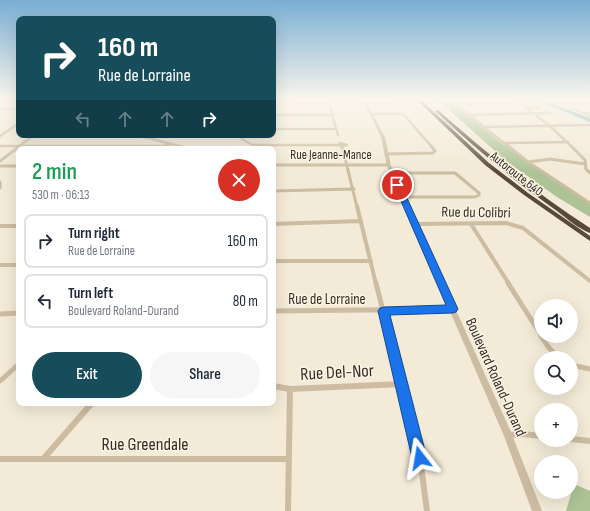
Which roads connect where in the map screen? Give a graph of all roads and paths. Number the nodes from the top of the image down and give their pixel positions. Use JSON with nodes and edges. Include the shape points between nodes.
{"nodes":[{"id":1,"x":335,"y":124,"type":"edge"},
{"id":2,"x":376,"y":124,"type":"edge"},
{"id":3,"x":412,"y":124,"type":"edge"},
{"id":4,"x":444,"y":124,"type":"edge"},
{"id":5,"x":451,"y":124,"type":"edge"},
{"id":6,"x":480,"y":124,"type":"edge"},
{"id":7,"x":548,"y":124,"type":"edge"},
{"id":8,"x":16,"y":125,"type":"edge"},
{"id":9,"x":590,"y":125,"type":"edge"},
{"id":10,"x":484,"y":127,"type":"junction"},
{"id":11,"x":552,"y":127,"type":"junction"},
{"id":12,"x":276,"y":129,"type":"edge"},
{"id":13,"x":336,"y":129,"type":"junction"},
{"id":14,"x":338,"y":135,"type":"dead end"},
{"id":15,"x":0,"y":136,"type":"edge"},
{"id":16,"x":30,"y":138,"type":"edge"},
{"id":17,"x":143,"y":138,"type":"edge"},
{"id":18,"x":242,"y":138,"type":"edge"},
{"id":19,"x":502,"y":142,"type":"junction"},
{"id":20,"x":568,"y":142,"type":"junction"},
{"id":21,"x":254,"y":145,"type":"joint"},
{"id":22,"x":0,"y":146,"type":"edge"},
{"id":23,"x":19,"y":146,"type":"junction"},
{"id":24,"x":88,"y":146,"type":"joint"},
{"id":25,"x":129,"y":146,"type":"joint"},
{"id":26,"x":162,"y":146,"type":"edge"},
{"id":27,"x":178,"y":146,"type":"edge"},
{"id":28,"x":16,"y":148,"type":"edge"},
{"id":29,"x":386,"y":154,"type":"junction"},
{"id":30,"x":0,"y":161,"type":"edge"},
{"id":31,"x":528,"y":162,"type":"junction"},
{"id":32,"x":388,"y":164,"type":"junction"},
{"id":33,"x":585,"y":164,"type":"junction"},
{"id":34,"x":276,"y":165,"type":"edge"},
{"id":35,"x":347,"y":165,"type":"junction"},
{"id":36,"x":0,"y":166,"type":"edge"},
{"id":37,"x":16,"y":166,"type":"edge"},
{"id":38,"x":392,"y":173,"type":"junction"},
{"id":39,"x":590,"y":173,"type":"edge"},
{"id":40,"x":0,"y":182,"type":"edge"},
{"id":41,"x":0,"y":188,"type":"edge"},
{"id":42,"x":354,"y":189,"type":"junction"},
{"id":43,"x":276,"y":191,"type":"edge"},
{"id":44,"x":403,"y":197,"type":"junction"},
{"id":45,"x":590,"y":203,"type":"edge"},
{"id":46,"x":361,"y":221,"type":"junction"},
{"id":47,"x":276,"y":224,"type":"edge"},
{"id":48,"x":414,"y":224,"type":"junction"},
{"id":49,"x":470,"y":224,"type":"junction"},
{"id":50,"x":0,"y":226,"type":"edge"},
{"id":51,"x":16,"y":226,"type":"edge"},
{"id":52,"x":590,"y":231,"type":"edge"},
{"id":53,"x":590,"y":239,"type":"edge"},
{"id":54,"x":276,"y":261,"type":"edge"},
{"id":55,"x":371,"y":261,"type":"junction"},
{"id":56,"x":0,"y":264,"type":"edge"},
{"id":57,"x":16,"y":264,"type":"edge"},
{"id":58,"x":590,"y":281,"type":"edge"},
{"id":59,"x":453,"y":309,"type":"junction"},
{"id":60,"x":276,"y":311,"type":"edge"},
{"id":61,"x":384,"y":311,"type":"junction"},
{"id":62,"x":16,"y":313,"type":"edge"},
{"id":63,"x":0,"y":314,"type":"edge"},
{"id":64,"x":534,"y":325,"type":"edge"},
{"id":65,"x":546,"y":343,"type":"edge"},
{"id":66,"x":552,"y":351,"type":"edge"},
{"id":67,"x":578,"y":366,"type":"edge"},
{"id":68,"x":16,"y":367,"type":"edge"},
{"id":69,"x":590,"y":369,"type":"edge"},
{"id":70,"x":1,"y":380,"type":"edge"},
{"id":71,"x":402,"y":384,"type":"junction"},
{"id":72,"x":276,"y":387,"type":"edge"},
{"id":73,"x":290,"y":389,"type":"junction"},
{"id":74,"x":89,"y":406,"type":"edge"},
{"id":75,"x":508,"y":435,"type":"junction"},
{"id":76,"x":534,"y":435,"type":"edge"},
{"id":77,"x":578,"y":440,"type":"edge"},
{"id":78,"x":590,"y":441,"type":"edge"},
{"id":79,"x":44,"y":458,"type":"junction"},
{"id":80,"x":0,"y":459,"type":"edge"},
{"id":81,"x":289,"y":459,"type":"junction"},
{"id":82,"x":288,"y":511,"type":"edge"},
{"id":83,"x":427,"y":511,"type":"edge"},
{"id":84,"x":537,"y":511,"type":"edge"}],
"edges":[{"from":1,"to":13,"type":"street"},
{"from":2,"to":29,"type":"street","name":"Boulevard Roland-Durand","via":[[383,137]]},
{"from":3,"to":29,"type":"street","via":[[435,151]]},
{"from":4,"to":53,"type":"highway","name":"Autoroute 640","via":[[492,168]]},
{"from":5,"to":52,"type":"highway","name":"Autoroute 640","via":[[506,172]]},
{"from":6,"to":10,"type":"street"},
{"from":7,"to":11,"type":"street"},
{"from":8,"to":15,"type":"street"},
{"from":9,"to":11,"type":"street"},
{"from":10,"to":11,"type":"street"},
{"from":10,"to":19,"type":"street"},
{"from":11,"to":20,"type":"street"},
{"from":12,"to":13,"type":"street"},
{"from":13,"to":14,"type":"street"},
{"from":16,"to":23,"type":"street"},
{"from":17,"to":26,"type":"street"},
{"from":18,"to":21,"type":"street"},
{"from":19,"to":20,"type":"street"},
{"from":19,"to":31,"type":"street"},
{"from":20,"to":33,"type":"street","via":[[585,160]]},
{"from":21,"to":35,"type":"street","via":[[340,146]]},
{"from":22,"to":23,"type":"street"},
{"from":23,"to":24,"type":"street"},
{"from":24,"to":25,"type":"street"},
{"from":25,"to":26,"type":"street"},
{"from":26,"to":27,"type":"street"},
{"from":28,"to":30,"type":"street"},
{"from":29,"to":32,"type":"street","name":"Boulevard Roland-Durand"},
{"from":31,"to":33,"type":"street","via":[[550,159]]},
{"from":31,"to":45,"type":"street"},
{"from":32,"to":35,"type":"street","name":"Rue Jeanne-Mance"},
{"from":32,"to":38,"type":"street","name":"Boulevard Roland-Durand"},
{"from":33,"to":39,"type":"street"},
{"from":34,"to":35,"type":"street","name":"Rue Jeanne-Mance"},
{"from":35,"to":42,"type":"street"},
{"from":36,"to":37,"type":"street"},
{"from":38,"to":44,"type":"street","name":"Boulevard Roland-Durand"},
{"from":38,"to":44,"type":"street","via":[[456,173],[479,193],[475,197]]},
{"from":40,"to":41,"type":"street"},
{"from":42,"to":43,"type":"street"},
{"from":42,"to":46,"type":"street"},
{"from":44,"to":48,"type":"street","name":"Boulevard Roland-Durand"},
{"from":46,"to":47,"type":"street"},
{"from":46,"to":55,"type":"street"},
{"from":48,"to":49,"type":"street","name":"Rue du Colibri"},
{"from":48,"to":59,"type":"street","name":"Boulevard Roland-Durand"},
{"from":49,"to":58,"type":"street","name":"Rue du Colibri","via":[[506,223],[519,226]]},
{"from":49,"to":64,"type":"street"},
{"from":50,"to":51,"type":"street"},
{"from":54,"to":55,"type":"street"},
{"from":55,"to":61,"type":"street"},
{"from":56,"to":57,"type":"street"},
{"from":59,"to":61,"type":"street","name":"Rue de Lorraine"},
{"from":59,"to":75,"type":"street","name":"Boulevard Roland-Durand"},
{"from":60,"to":61,"type":"street","name":"Rue de Lorraine"},
{"from":61,"to":71,"type":"street"},
{"from":62,"to":63,"type":"street"},
{"from":65,"to":66,"type":"street"},
{"from":67,"to":69,"type":"street"},
{"from":68,"to":70,"type":"street"},
{"from":71,"to":73,"type":"street","name":"Rue Del-Nor"},
{"from":71,"to":83,"type":"street","via":[[420,458]]},
{"from":72,"to":73,"type":"street","name":"Rue Del-Nor"},
{"from":73,"to":81,"type":"street"},
{"from":74,"to":79,"type":"street"},
{"from":75,"to":76,"type":"street"},
{"from":75,"to":84,"type":"street","name":"Boulevard Roland-Durand"},
{"from":77,"to":78,"type":"street"},
{"from":79,"to":80,"type":"street","name":"Rue Greendale"},
{"from":79,"to":81,"type":"street","name":"Rue Greendale"},
{"from":81,"to":82,"type":"street"}]}
